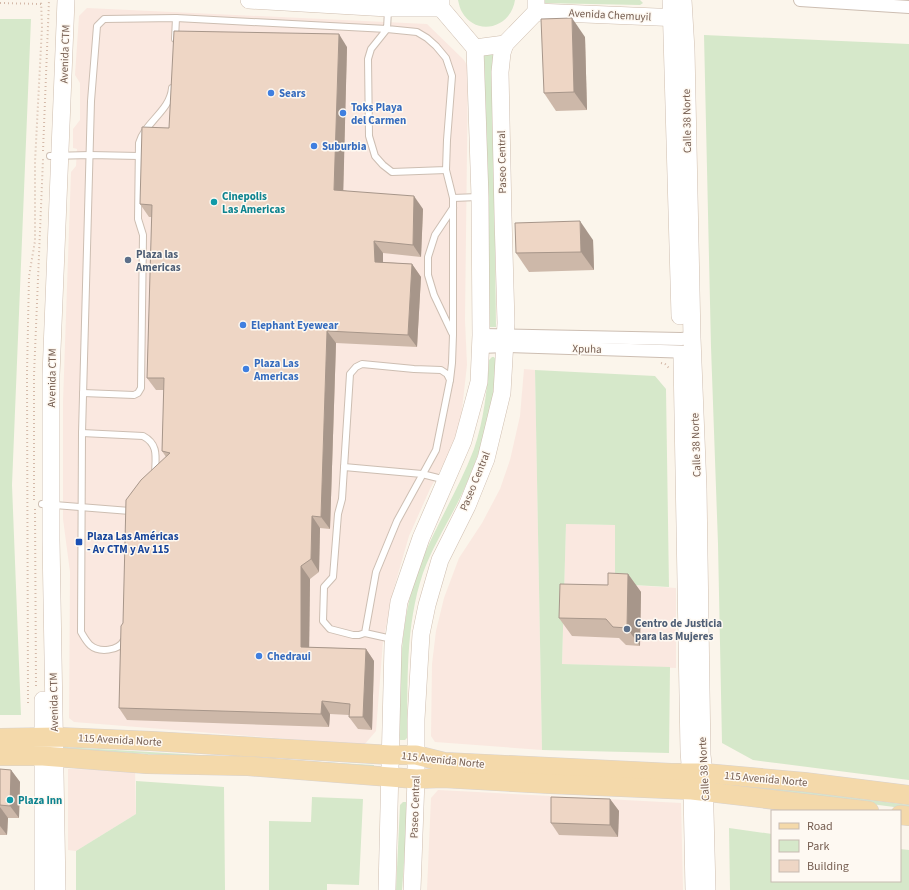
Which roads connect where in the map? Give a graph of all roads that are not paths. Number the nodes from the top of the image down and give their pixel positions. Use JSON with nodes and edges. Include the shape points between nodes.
{"nodes":[{"id":1,"x":66,"y":0,"type":"edge"},
{"id":2,"x":249,"y":0,"type":"edge"},
{"id":3,"x":671,"y":0,"type":"edge"},
{"id":4,"x":683,"y":0,"type":"edge"},
{"id":5,"x":800,"y":0,"type":"edge"},
{"id":6,"x":48,"y":2,"type":"edge"},
{"id":7,"x":441,"y":4,"type":"edge"},
{"id":8,"x":536,"y":6,"type":"edge"},
{"id":9,"x":909,"y":7,"type":"edge"},
{"id":10,"x":388,"y":8,"type":"junction"},
{"id":11,"x":176,"y":18,"type":"junction"},
{"id":12,"x":678,"y":18,"type":"junction"},
{"id":13,"x":387,"y":29,"type":"junction"},
{"id":14,"x":505,"y":44,"type":"junction"},
{"id":15,"x":174,"y":48,"type":"edge"},
{"id":16,"x":475,"y":48,"type":"junction"},
{"id":17,"x":172,"y":78,"type":"edge"},
{"id":18,"x":90,"y":155,"type":"junction"},
{"id":19,"x":56,"y":156,"type":"junction"},
{"id":20,"x":139,"y":156,"type":"junction"},
{"id":21,"x":446,"y":170,"type":"junction"},
{"id":22,"x":480,"y":197,"type":"junction"},
{"id":23,"x":453,"y":198,"type":"junction"},
{"id":24,"x":453,"y":208,"type":"junction"},
{"id":25,"x":453,"y":335,"type":"junction"},
{"id":26,"x":481,"y":341,"type":"junction"},
{"id":27,"x":506,"y":341,"type":"junction"},
{"id":28,"x":687,"y":345,"type":"junction"},
{"id":29,"x":450,"y":380,"type":"junction"},
{"id":30,"x":83,"y":393,"type":"junction"},
{"id":31,"x":82,"y":433,"type":"junction"},
{"id":32,"x":344,"y":467,"type":"junction"},
{"id":33,"x":422,"y":474,"type":"junction"},
{"id":34,"x":446,"y":480,"type":"junction"},
{"id":35,"x":153,"y":482,"type":"edge"},
{"id":36,"x":47,"y":505,"type":"junction"},
{"id":37,"x":82,"y":507,"type":"junction"},
{"id":38,"x":131,"y":511,"type":"edge"},
{"id":39,"x":365,"y":633,"type":"junction"},
{"id":40,"x":126,"y":635,"type":"edge"},
{"id":41,"x":394,"y":639,"type":"junction"},
{"id":42,"x":0,"y":738,"type":"edge"},
{"id":43,"x":49,"y":747,"type":"junction"},
{"id":44,"x":390,"y":755,"type":"junction"},
{"id":45,"x":416,"y":755,"type":"junction"},
{"id":46,"x":0,"y":756,"type":"edge"},
{"id":47,"x":390,"y":776,"type":"junction"},
{"id":48,"x":416,"y":779,"type":"junction"},
{"id":49,"x":698,"y":782,"type":"junction"},
{"id":50,"x":909,"y":795,"type":"edge"},
{"id":51,"x":863,"y":810,"type":"edge"},
{"id":52,"x":43,"y":890,"type":"edge"},
{"id":53,"x":57,"y":890,"type":"edge"},
{"id":54,"x":388,"y":890,"type":"edge"},
{"id":55,"x":412,"y":890,"type":"edge"},
{"id":56,"x":694,"y":890,"type":"edge"},
{"id":57,"x":707,"y":890,"type":"edge"}],
"edges":[{"from":1,"to":19,"type":"main road","name":"Avenida CTM"},
{"from":2,"to":10,"type":"main road"},
{"from":3,"to":12,"type":"main road","name":"Calle 38 Norte"},
{"from":4,"to":12,"type":"main road","name":"Calle 38 Norte"},
{"from":5,"to":9,"type":"street"},
{"from":6,"to":19,"type":"main road","name":"Avenida CTM"},
{"from":7,"to":10,"type":"main road"},
{"from":7,"to":16,"type":"main road"},
{"from":8,"to":12,"type":"main road","name":"Avenida Chemuyil"},
{"from":8,"to":14,"type":"main road"},
{"from":10,"to":13,"type":"lane"},
{"from":11,"to":13,"type":"lane"},
{"from":11,"to":15,"type":"lane"},
{"from":11,"to":18,"type":"lane","via":[[104,19],[97,26]]},
{"from":12,"to":28,"type":"main road","name":"Calle 38 Norte"},
{"from":13,"to":21,"type":"lane","via":[[417,32],[436,46],[446,58],[452,76]]},
{"from":13,"to":21,"type":"lane","via":[[371,49],[368,59],[369,136],[375,156],[392,172]]},
{"from":14,"to":16,"type":"main road"},
{"from":14,"to":27,"type":"main road","name":"Paseo Central","via":[[500,72]]},
{"from":16,"to":22,"type":"main road","name":"Paseo Central"},
{"from":17,"to":20,"type":"lane","via":[[167,103],[141,136]]},
{"from":18,"to":19,"type":"lane"},
{"from":18,"to":20,"type":"lane"},
{"from":18,"to":30,"type":"lane"},
{"from":19,"to":36,"type":"main road","name":"Avenida CTM","via":[[42,376]]},
{"from":20,"to":30,"type":"lane","via":[[138,219],[143,235],[141,388],[134,395]]},
{"from":21,"to":23,"type":"lane"},
{"from":22,"to":23,"type":"lane"},
{"from":22,"to":26,"type":"main road","name":"Paseo Central"},
{"from":23,"to":24,"type":"lane"},
{"from":24,"to":25,"type":"lane"},
{"from":24,"to":25,"type":"lane","via":[[435,234],[428,257],[428,274],[434,295]]},
{"from":25,"to":29,"type":"lane"},
{"from":26,"to":27,"type":"street","name":"Xpuha"},
{"from":26,"to":34,"type":"main road","name":"Paseo Central","via":[[479,382],[463,441]]},
{"from":27,"to":28,"type":"street","name":"Xpuha"},
{"from":27,"to":45,"type":"main road","name":"Paseo Central","via":[[502,393],[486,459],[467,506],[440,560],[427,605],[421,634]]},
{"from":28,"to":49,"type":"main road","name":"Calle 38 Norte"},
{"from":29,"to":32,"type":"lane","via":[[441,370],[362,364],[356,367],[350,374]]},
{"from":29,"to":33,"type":"lane","via":[[436,450]]},
{"from":30,"to":31,"type":"lane"},
{"from":31,"to":35,"type":"lane","via":[[143,436],[150,440],[156,449]]},
{"from":31,"to":37,"type":"lane"},
{"from":32,"to":33,"type":"lane"},
{"from":32,"to":39,"type":"lane","via":[[333,577],[324,587],[323,621],[330,629],[353,635]]},
{"from":33,"to":34,"type":"lane"},
{"from":33,"to":39,"type":"lane","via":[[397,521],[376,572]]},
{"from":34,"to":41,"type":"main road","name":"Paseo Central","via":[[421,538],[399,602]]},
{"from":36,"to":37,"type":"lane"},
{"from":36,"to":43,"type":"main road","name":"Avenida CTM"},
{"from":37,"to":38,"type":"lane"},
{"from":37,"to":40,"type":"lane","via":[[81,632],[90,645],[106,650],[123,643]]},
{"from":39,"to":41,"type":"lane"},
{"from":41,"to":44,"type":"main road","name":"Paseo Central"},
{"from":42,"to":43,"type":"main road","name":"115 Avenida Norte"},
{"from":43,"to":44,"type":"main road","name":"115 Avenida Norte","via":[[159,742]]},
{"from":43,"to":46,"type":"main road","name":"115 Avenida Norte"},
{"from":43,"to":47,"type":"main road","name":"115 Avenida Norte","via":[[147,764],[248,766]]},
{"from":43,"to":52,"type":"main road"},
{"from":43,"to":53,"type":"main road"},
{"from":44,"to":45,"type":"main road","name":"115 Avenida Norte"},
{"from":44,"to":47,"type":"main road","name":"Paseo Central"},
{"from":45,"to":48,"type":"main road","name":"Paseo Central"},
{"from":45,"to":49,"type":"main road","name":"115 Avenida Norte","via":[[444,762]]},
{"from":47,"to":48,"type":"main road","name":"115 Avenida Norte"},
{"from":47,"to":54,"type":"main road","name":"Paseo Central"},
{"from":48,"to":49,"type":"main road","name":"115 Avenida Norte","via":[[443,778],[575,785]]},
{"from":48,"to":55,"type":"main road","name":"Paseo Central"},
{"from":49,"to":50,"type":"main road","name":"115 Avenida Norte","via":[[804,782]]},
{"from":49,"to":51,"type":"main road","name":"115 Avenida Norte"},
{"from":49,"to":56,"type":"main road","name":"Calle 38 Norte"},
{"from":49,"to":57,"type":"main road","name":"Calle 38 Norte","via":[[706,812]]}]}
